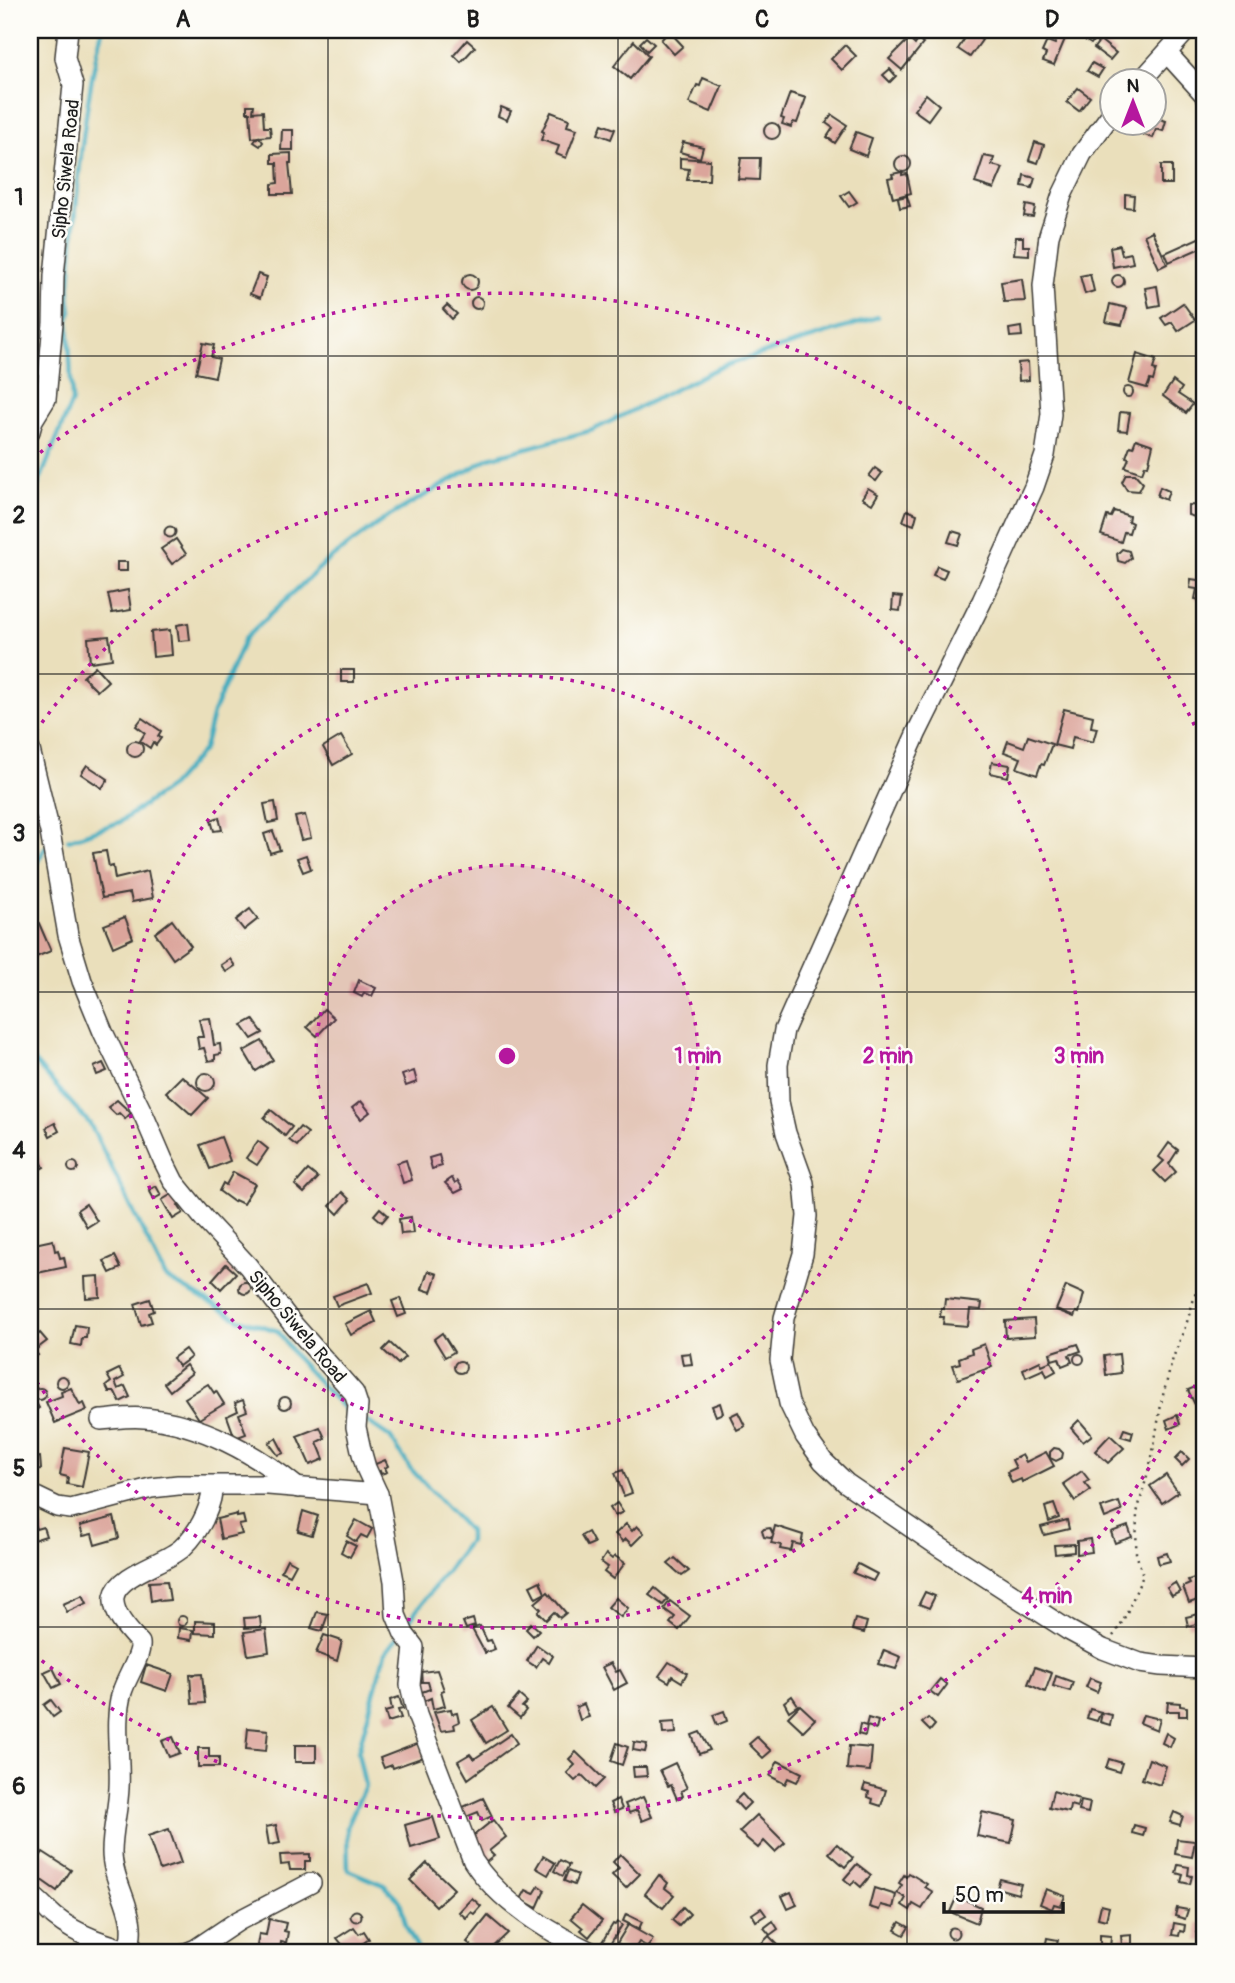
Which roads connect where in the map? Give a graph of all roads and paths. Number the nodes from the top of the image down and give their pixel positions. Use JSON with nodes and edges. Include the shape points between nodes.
{"nodes":[{"id":1,"x":68,"y":30,"type":"edge"},
{"id":2,"x":1187,"y":30,"type":"edge"},
{"id":3,"x":1167,"y":53,"type":"junction"},
{"id":4,"x":1155,"y":66,"type":"edge"},
{"id":5,"x":1205,"y":95,"type":"edge"},
{"id":6,"x":1098,"y":132,"type":"edge"},
{"id":7,"x":30,"y":431,"type":"edge"},
{"id":8,"x":30,"y":750,"type":"edge"},
{"id":9,"x":1205,"y":1270,"type":"edge"},
{"id":10,"x":101,"y":1420,"type":"dead end"},
{"id":11,"x":213,"y":1486,"type":"junction"},
{"id":12,"x":298,"y":1488,"type":"junction"},
{"id":13,"x":30,"y":1494,"type":"edge"},
{"id":14,"x":378,"y":1494,"type":"junction"},
{"id":15,"x":1103,"y":1649,"type":"junction"},
{"id":16,"x":1205,"y":1668,"type":"edge"},
{"id":17,"x":311,"y":1883,"type":"dead end"},
{"id":18,"x":30,"y":1895,"type":"edge"},
{"id":19,"x":132,"y":1952,"type":"edge"},
{"id":20,"x":186,"y":1953,"type":"edge"},
{"id":21,"x":593,"y":1953,"type":"edge"}],
"edges":[{"from":1,"to":7,"type":"street","name":"Sipho Siwela Road","via":[[65,58],[73,85],[54,276],[54,323],[46,399]]},
{"from":2,"to":3,"type":"street"},
{"from":3,"to":4,"type":"street"},
{"from":3,"to":5,"type":"street"},
{"from":6,"to":15,"type":"street","via":[[1066,186],[1049,235],[1042,286],[1051,414],[1045,455],[794,1005],[784,1030],[778,1077],[780,1110],[807,1199],[803,1254],[786,1305],[780,1346],[785,1390],[805,1436],[832,1471],[862,1494]]},
{"from":8,"to":14,"type":"street","name":"Sipho Siwela Road","via":[[68,935],[103,1032],[174,1182],[354,1393],[356,1427]]},
{"from":9,"to":15,"type":"path","via":[[1173,1358],[1137,1513],[1136,1553],[1143,1576],[1124,1622]]},
{"from":10,"to":12,"type":"street","via":[[143,1417],[195,1429],[253,1455]]},
{"from":11,"to":12,"type":"street"},
{"from":11,"to":13,"type":"street","via":[[151,1488],[71,1509]]},
{"from":11,"to":19,"type":"street","via":[[211,1506],[182,1548],[131,1577],[114,1594],[119,1616],[141,1648],[127,1677],[118,1715],[120,1788],[112,1853],[132,1930]]},
{"from":12,"to":14,"type":"street"},
{"from":14,"to":21,"type":"street","name":"Sipho Siwela Road","via":[[396,1615],[414,1647],[410,1685],[417,1715],[474,1861],[508,1899],[560,1937]]},
{"from":15,"to":16,"type":"street","via":[[1161,1667]]},
{"from":17,"to":20,"type":"street"},
{"from":18,"to":19,"type":"street","via":[[82,1935]]}]}
